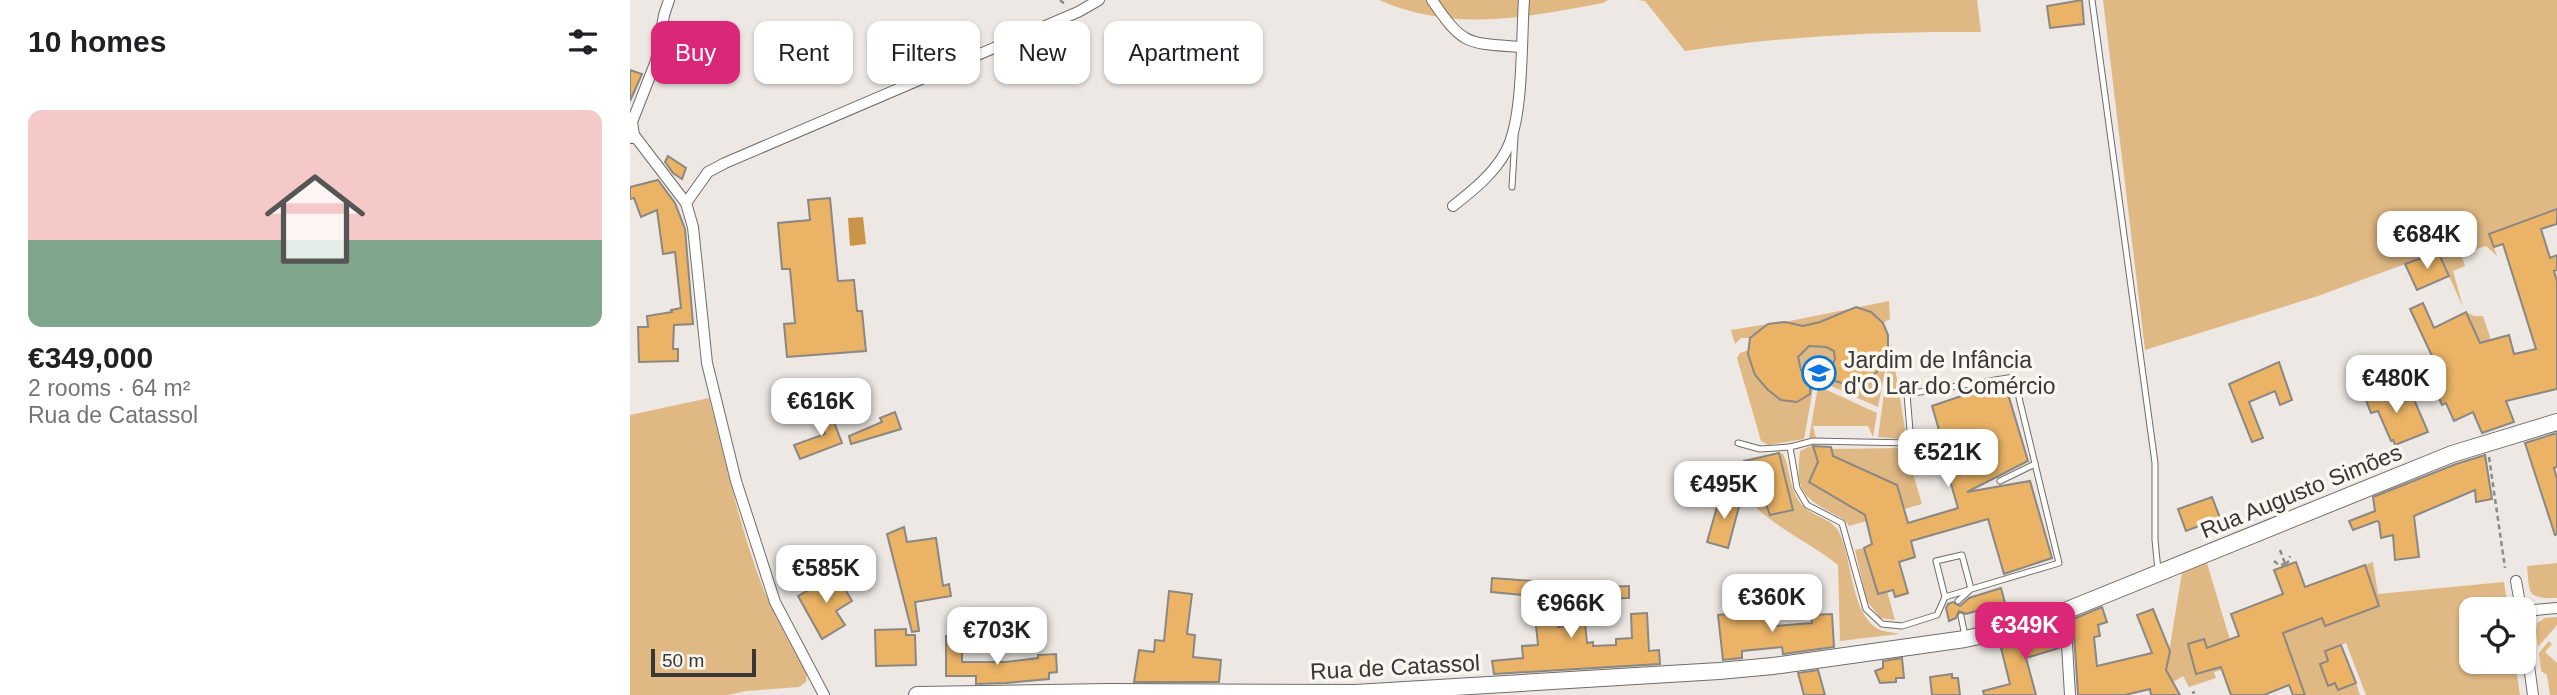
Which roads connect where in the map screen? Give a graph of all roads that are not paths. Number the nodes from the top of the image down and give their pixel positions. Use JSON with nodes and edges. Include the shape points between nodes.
{"nodes":[{"id":1,"x":669,"y":0,"type":"edge"},
{"id":2,"x":1098,"y":0,"type":"edge"},
{"id":3,"x":1432,"y":0,"type":"edge"},
{"id":4,"x":1524,"y":0,"type":"edge"},
{"id":5,"x":2092,"y":0,"type":"edge"},
{"id":6,"x":1521,"y":47,"type":"junction"},
{"id":7,"x":1516,"y":126,"type":"junction"},
{"id":8,"x":632,"y":137,"type":"edge"},
{"id":9,"x":1512,"y":187,"type":"dead end"},
{"id":10,"x":686,"y":203,"type":"junction"},
{"id":11,"x":1452,"y":206,"type":"dead end"},
{"id":12,"x":2557,"y":422,"type":"edge"},
{"id":13,"x":1738,"y":443,"type":"dead end"},
{"id":14,"x":1790,"y":447,"type":"junction"},
{"id":15,"x":2035,"y":464,"type":"junction"},
{"id":16,"x":2000,"y":481,"type":"dead end"},
{"id":17,"x":2158,"y":573,"type":"junction"},
{"id":18,"x":2516,"y":581,"type":"dead end"},
{"id":19,"x":1970,"y":589,"type":"junction"},
{"id":20,"x":1945,"y":597,"type":"junction"},
{"id":21,"x":2519,"y":597,"type":"edge"},
{"id":22,"x":1958,"y":601,"type":"dead end"},
{"id":23,"x":2557,"y":608,"type":"edge"},
{"id":24,"x":2536,"y":609,"type":"edge"},
{"id":25,"x":2065,"y":611,"type":"junction"},
{"id":26,"x":1961,"y":616,"type":"dead end"},
{"id":27,"x":1965,"y":639,"type":"junction"},
{"id":28,"x":2530,"y":674,"type":"edge"},
{"id":29,"x":1446,"y":692,"type":"edge"},
{"id":30,"x":973,"y":694,"type":"edge"},
{"id":31,"x":824,"y":695,"type":"edge"},
{"id":32,"x":916,"y":695,"type":"edge"},
{"id":33,"x":2070,"y":695,"type":"edge"},
{"id":34,"x":2533,"y":695,"type":"edge"}],
"edges":[{"from":1,"to":8,"type":"street","via":[[656,61],[632,122]]},
{"from":2,"to":10,"type":"street","via":[[725,163],[708,172]]},
{"from":3,"to":6,"type":"street","via":[[1452,30],[1468,41]]},
{"from":4,"to":6,"type":"street"},
{"from":5,"to":17,"type":"lane","via":[[2155,463]]},
{"from":6,"to":7,"type":"street"},
{"from":7,"to":9,"type":"lane"},
{"from":7,"to":11,"type":"street","via":[[1506,152],[1490,173]]},
{"from":8,"to":10,"type":"street"},
{"from":10,"to":31,"type":"street","via":[[693,227],[707,363],[736,481],[775,602]]},
{"from":12,"to":17,"type":"main road","name":"Rua Augusto Simões","via":[[2452,454]]},
{"from":13,"to":14,"type":"lane","via":[[1760,449]]},
{"from":14,"to":15,"type":"lane","via":[[1813,441],[1912,443],[1907,394],[2014,377]]},
{"from":14,"to":20,"type":"lane","via":[[1797,488],[1807,505],[1842,523],[1866,609],[1882,624],[1902,626],[1937,615]]},
{"from":15,"to":16,"type":"lane"},
{"from":15,"to":19,"type":"lane","via":[[2059,563]]},
{"from":17,"to":25,"type":"main road","name":"Rua Augusto Simões"},
{"from":18,"to":21,"type":"street"},
{"from":19,"to":20,"type":"lane"},
{"from":19,"to":20,"type":"lane","via":[[1962,555],[1936,561]]},
{"from":19,"to":22,"type":"lane"},
{"from":23,"to":24,"type":"street"},
{"from":25,"to":27,"type":"main road","name":"Rua de Catassol"},
{"from":25,"to":33,"type":"street"},
{"from":26,"to":27,"type":"lane"},
{"from":27,"to":29,"type":"main road","name":"Rua de Catassol","via":[[1748,668]]},
{"from":28,"to":34,"type":"street"},
{"from":29,"to":30,"type":"main road","name":"Rua de Catassol"},
{"from":30,"to":32,"type":"main road","name":"Rua de Catassol"}]}
